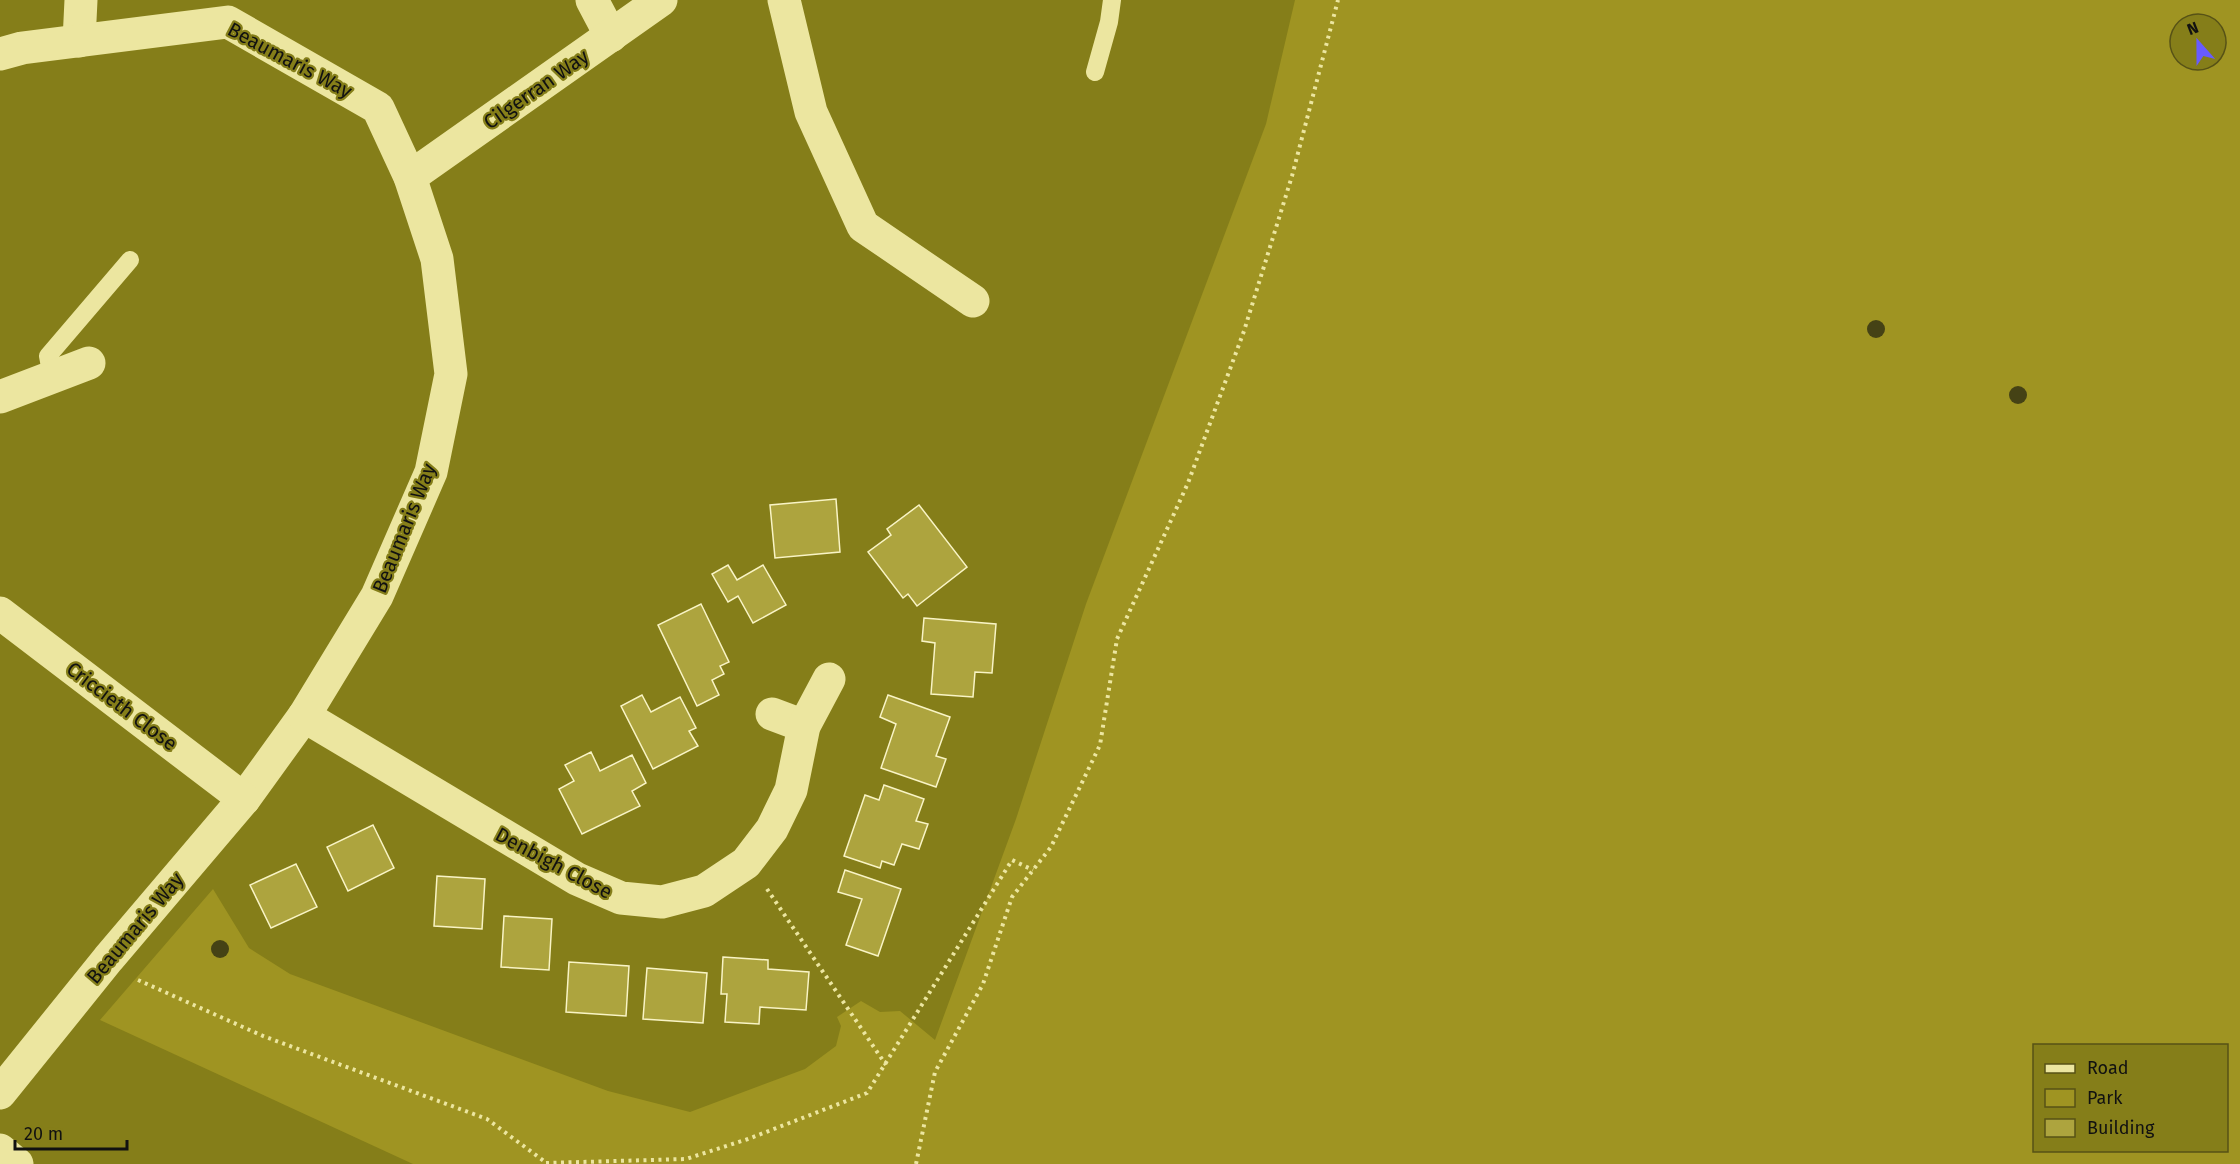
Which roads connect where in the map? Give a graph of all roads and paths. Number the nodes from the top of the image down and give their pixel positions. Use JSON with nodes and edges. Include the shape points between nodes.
{"nodes":[{"id":1,"x":81,"y":0,"type":"edge"},
{"id":2,"x":592,"y":0,"type":"edge"},
{"id":3,"x":661,"y":0,"type":"edge"},
{"id":4,"x":783,"y":0,"type":"edge"},
{"id":5,"x":1112,"y":0,"type":"edge"},
{"id":6,"x":1338,"y":0,"type":"edge"},
{"id":7,"x":611,"y":36,"type":"junction"},
{"id":8,"x":79,"y":41,"type":"junction"},
{"id":9,"x":0,"y":54,"type":"edge"},
{"id":10,"x":1095,"y":72,"type":"dead end"},
{"id":11,"x":410,"y":177,"type":"junction"},
{"id":12,"x":130,"y":260,"type":"dead end"},
{"id":13,"x":973,"y":301,"type":"dead end"},
{"id":14,"x":89,"y":363,"type":"dead end"},
{"id":15,"x":52,"y":377,"type":"junction"},
{"id":16,"x":0,"y":397,"type":"edge"},
{"id":17,"x":0,"y":613,"type":"edge"},
{"id":18,"x":829,"y":679,"type":"dead end"},
{"id":19,"x":772,"y":714,"type":"dead end"},
{"id":20,"x":304,"y":716,"type":"junction"},
{"id":21,"x":804,"y":726,"type":"junction"},
{"id":22,"x":244,"y":799,"type":"junction"},
{"id":23,"x":1033,"y":870,"type":"junction"},
{"id":24,"x":766,"y":887,"type":"dead end"},
{"id":25,"x":108,"y":959,"type":"junction"},
{"id":26,"x":886,"y":1065,"type":"junction"},
{"id":27,"x":0,"y":1093,"type":"edge"},
{"id":28,"x":0,"y":1150,"type":"edge"},
{"id":29,"x":547,"y":1163,"type":"edge"},
{"id":30,"x":17,"y":1164,"type":"edge"},
{"id":31,"x":916,"y":1164,"type":"edge"}],
"edges":[{"from":1,"to":8,"type":"street"},
{"from":2,"to":7,"type":"street"},
{"from":3,"to":7,"type":"street","name":"Cilgerran Way"},
{"from":4,"to":13,"type":"street","via":[[811,112],[863,226]]},
{"from":5,"to":10,"type":"lane"},
{"from":6,"to":23,"type":"path","via":[[1292,176],[1244,331],[1188,483],[1117,639],[1100,746],[1051,847]]},
{"from":7,"to":11,"type":"street","name":"Cilgerran Way"},
{"from":8,"to":9,"type":"street","name":"Beaumaris Way"},
{"from":8,"to":11,"type":"street","name":"Beaumaris Way","via":[[228,22],[378,108]]},
{"from":11,"to":20,"type":"street","name":"Beaumaris Way","via":[[437,259],[451,374],[449,385],[431,472],[377,596]]},
{"from":12,"to":15,"type":"lane","via":[[48,356]]},
{"from":14,"to":15,"type":"street"},
{"from":15,"to":16,"type":"street"},
{"from":17,"to":22,"type":"street","name":"Criccieth Close"},
{"from":18,"to":21,"type":"street","name":"Denbigh Close"},
{"from":19,"to":21,"type":"street"},
{"from":20,"to":21,"type":"street","name":"Denbigh Close","via":[[577,879],[621,898],[662,902],[704,891],[746,863],[772,830],[790,790]]},
{"from":20,"to":22,"type":"street","name":"Beaumaris Way"},
{"from":22,"to":25,"type":"street","name":"Beaumaris Way"},
{"from":23,"to":26,"type":"path","via":[[1012,860]]},
{"from":23,"to":31,"type":"path","via":[[1012,897],[983,984],[935,1072]]},
{"from":24,"to":26,"type":"path"},
{"from":25,"to":27,"type":"street","name":"Beaumaris Way"},
{"from":25,"to":29,"type":"path","via":[[138,980],[263,1036],[487,1119]]},
{"from":26,"to":29,"type":"path","via":[[867,1093],[686,1159]]},
{"from":28,"to":30,"type":"street"}]}
